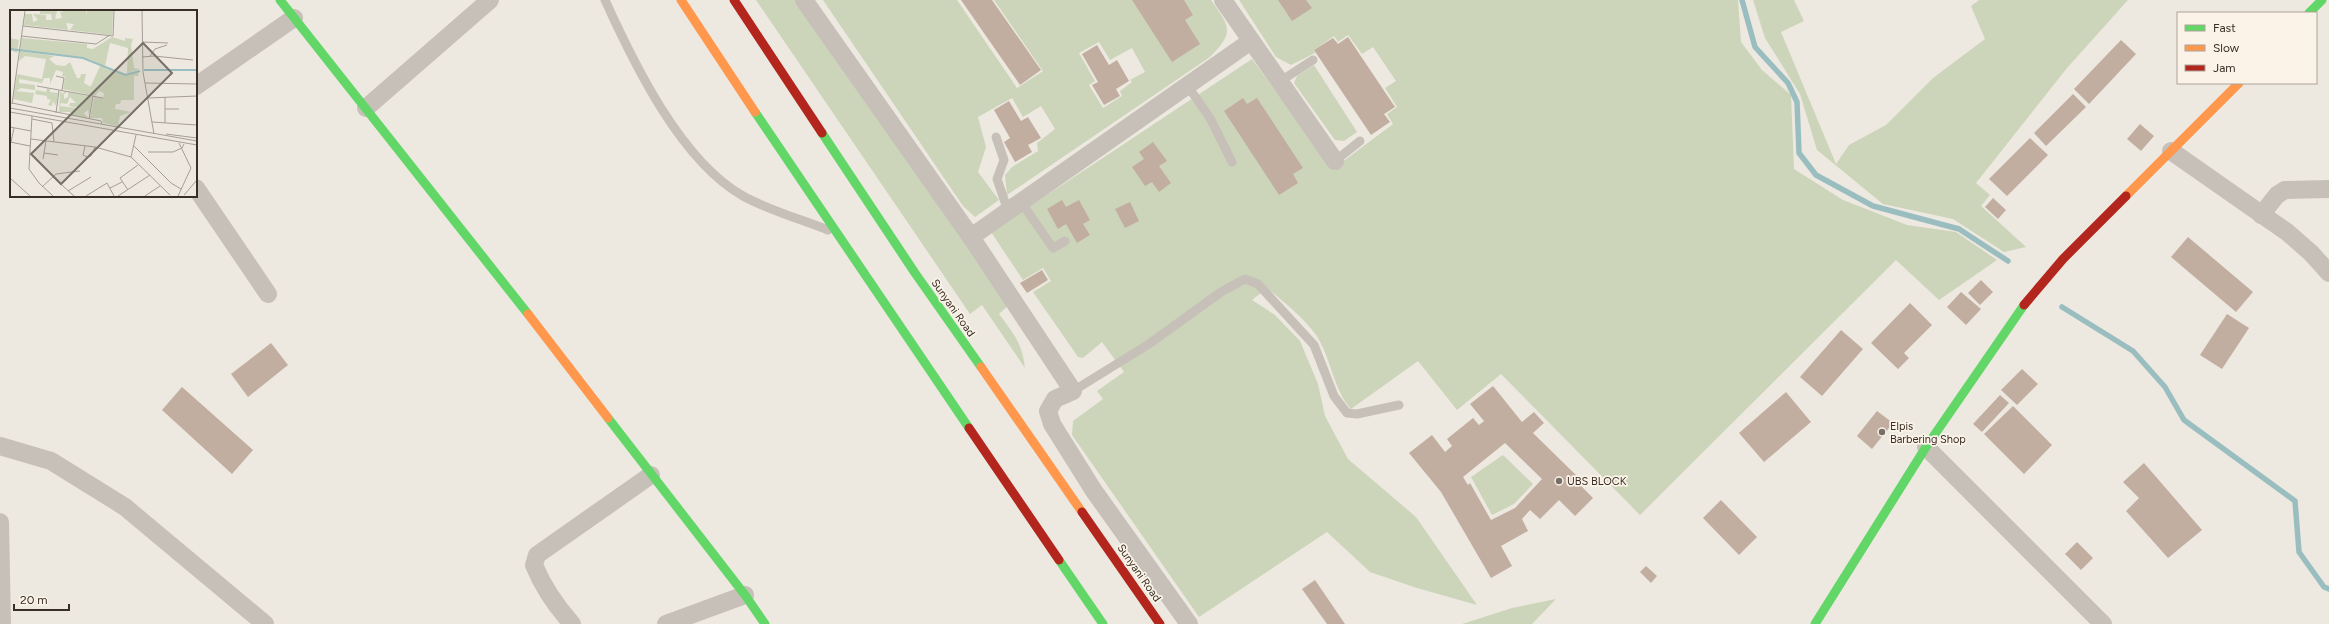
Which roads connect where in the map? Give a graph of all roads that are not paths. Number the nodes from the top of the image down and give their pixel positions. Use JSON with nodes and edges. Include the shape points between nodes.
{"nodes":[{"id":1,"x":280,"y":0,"type":"edge"},
{"id":2,"x":490,"y":0,"type":"edge"},
{"id":3,"x":605,"y":0,"type":"edge"},
{"id":4,"x":681,"y":0,"type":"edge"},
{"id":5,"x":734,"y":0,"type":"edge"},
{"id":6,"x":804,"y":0,"type":"edge"},
{"id":7,"x":1223,"y":0,"type":"edge"},
{"id":8,"x":2322,"y":0,"type":"edge"},
{"id":9,"x":2309,"y":12,"type":"edge"},
{"id":10,"x":294,"y":18,"type":"junction"},
{"id":11,"x":1251,"y":41,"type":"junction"},
{"id":12,"x":1312,"y":60,"type":"dead end"},
{"id":13,"x":1279,"y":82,"type":"junction"},
{"id":14,"x":2237,"y":84,"type":"edge"},
{"id":15,"x":197,"y":85,"type":"edge"},
{"id":16,"x":1187,"y":86,"type":"junction"},
{"id":17,"x":366,"y":108,"type":"junction"},
{"id":18,"x":996,"y":137,"type":"dead end"},
{"id":19,"x":1360,"y":141,"type":"dead end"},
{"id":20,"x":2171,"y":151,"type":"junction"},
{"id":21,"x":1335,"y":161,"type":"joint"},
{"id":22,"x":1232,"y":162,"type":"dead end"},
{"id":23,"x":197,"y":189,"type":"edge"},
{"id":24,"x":2329,"y":189,"type":"edge"},
{"id":25,"x":1014,"y":206,"type":"junction"},
{"id":26,"x":2261,"y":215,"type":"junction"},
{"id":27,"x":836,"y":233,"type":"junction"},
{"id":28,"x":971,"y":237,"type":"junction"},
{"id":29,"x":1065,"y":242,"type":"dead end"},
{"id":30,"x":2329,"y":273,"type":"edge"},
{"id":31,"x":268,"y":294,"type":"dead end"},
{"id":32,"x":1073,"y":391,"type":"junction"},
{"id":33,"x":1399,"y":405,"type":"dead end"},
{"id":34,"x":0,"y":446,"type":"edge"},
{"id":35,"x":1926,"y":447,"type":"junction"},
{"id":36,"x":651,"y":475,"type":"junction"},
{"id":37,"x":0,"y":522,"type":"edge"},
{"id":38,"x":745,"y":595,"type":"junction"},
{"id":39,"x":2,"y":624,"type":"edge"},
{"id":40,"x":265,"y":624,"type":"edge"},
{"id":41,"x":572,"y":624,"type":"edge"},
{"id":42,"x":666,"y":624,"type":"edge"},
{"id":43,"x":765,"y":624,"type":"edge"},
{"id":44,"x":1103,"y":624,"type":"edge"},
{"id":45,"x":1160,"y":624,"type":"edge"},
{"id":46,"x":1189,"y":624,"type":"edge"},
{"id":47,"x":1815,"y":624,"type":"edge"},
{"id":48,"x":2104,"y":624,"type":"edge"}],
"edges":[{"from":1,"to":10,"type":"street"},
{"from":2,"to":17,"type":"street"},
{"from":3,"to":27,"type":"lane","via":[[626,45],[675,128],[712,174],[744,197]]},
{"from":4,"to":27,"type":"street"},
{"from":5,"to":45,"type":"street","name":"Sunyani Road","via":[[915,274]]},
{"from":6,"to":28,"type":"street"},
{"from":7,"to":11,"type":"street"},
{"from":8,"to":9,"type":"street"},
{"from":10,"to":15,"type":"street"},
{"from":10,"to":17,"type":"street"},
{"from":11,"to":13,"type":"street"},
{"from":11,"to":16,"type":"street"},
{"from":12,"to":13,"type":"lane"},
{"from":13,"to":21,"type":"street"},
{"from":14,"to":20,"type":"street"},
{"from":16,"to":22,"type":"lane","via":[[1210,118]]},
{"from":16,"to":25,"type":"street"},
{"from":17,"to":36,"type":"street","via":[[548,339]]},
{"from":18,"to":25,"type":"lane","via":[[1004,160],[997,179]]},
{"from":19,"to":21,"type":"lane"},
{"from":20,"to":26,"type":"street"},
{"from":20,"to":35,"type":"street","via":[[2063,259],[2021,309]]},
{"from":23,"to":31,"type":"street"},
{"from":24,"to":26,"type":"street","via":[[2284,190]]},
{"from":25,"to":28,"type":"street"},
{"from":25,"to":29,"type":"lane","via":[[1053,248]]},
{"from":26,"to":30,"type":"street","via":[[2287,232]]},
{"from":27,"to":44,"type":"street"},
{"from":28,"to":32,"type":"street"},
{"from":32,"to":33,"type":"lane","via":[[1149,344],[1221,292],[1245,279],[1258,284],[1314,345],[1334,396],[1347,413],[1357,414]]},
{"from":32,"to":46,"type":"street","via":[[1055,399],[1048,411],[1052,424],[1094,491]]},
{"from":34,"to":40,"type":"street","via":[[51,461],[125,507]]},
{"from":35,"to":47,"type":"street"},
{"from":35,"to":48,"type":"street"},
{"from":36,"to":38,"type":"street"},
{"from":36,"to":41,"type":"street","via":[[537,555],[534,565],[539,577],[556,606]]},
{"from":37,"to":39,"type":"street"},
{"from":38,"to":42,"type":"street"},
{"from":38,"to":43,"type":"street"}]}
